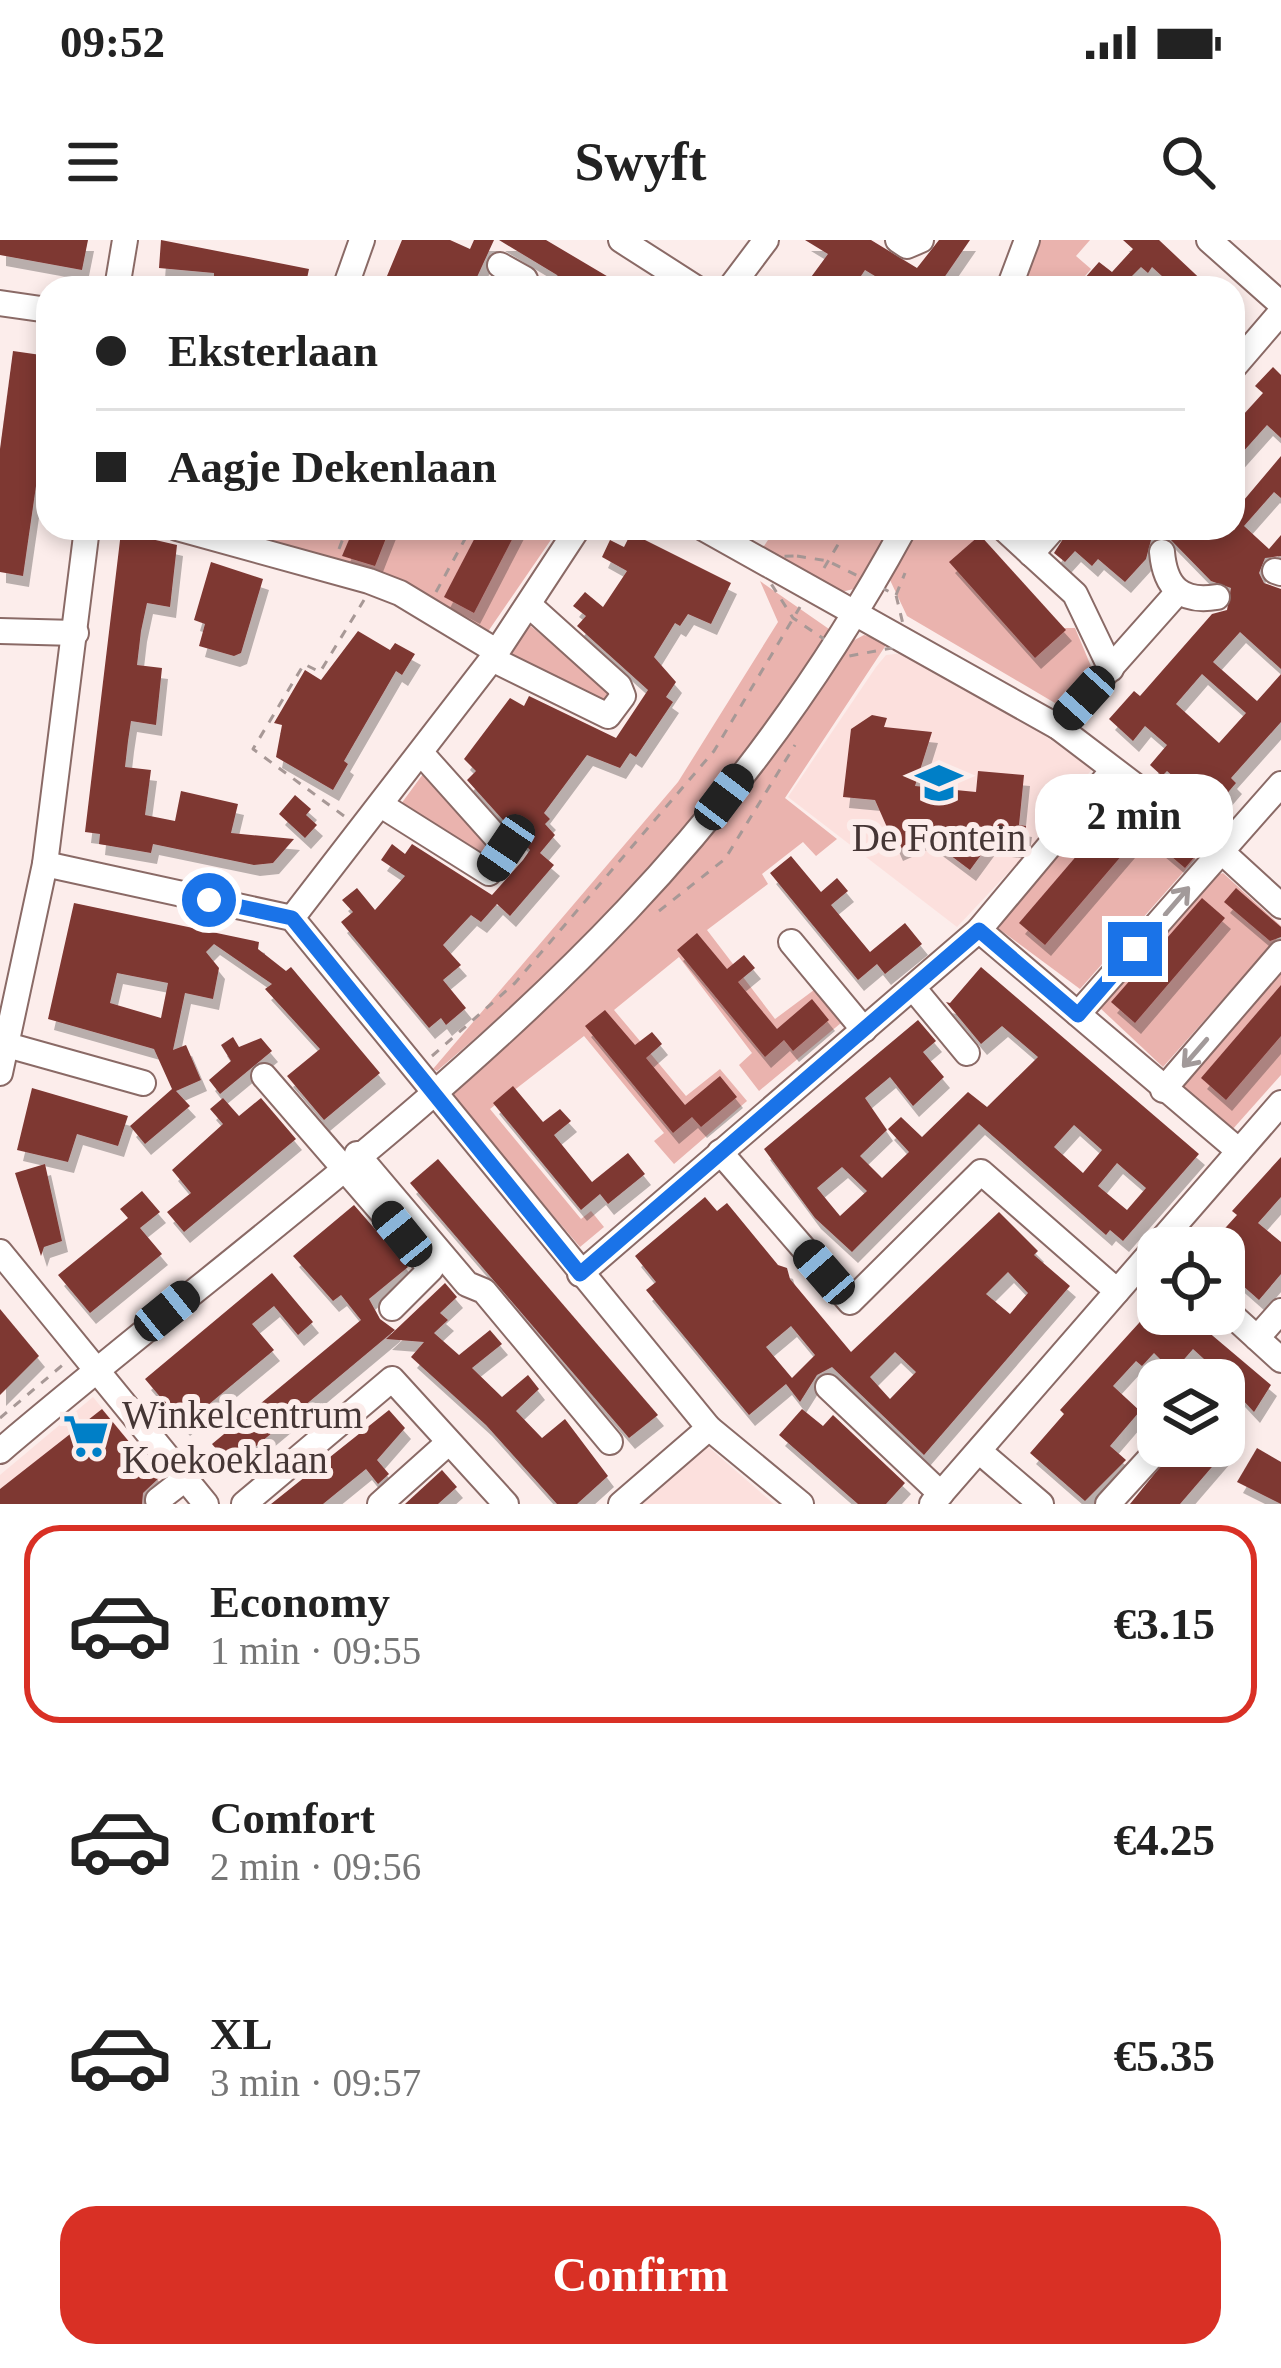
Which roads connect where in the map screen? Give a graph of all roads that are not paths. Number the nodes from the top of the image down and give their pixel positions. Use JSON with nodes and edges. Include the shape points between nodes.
{"nodes":[{"id":1,"x":125,"y":240,"type":"edge"},
{"id":2,"x":362,"y":240,"type":"edge"},
{"id":3,"x":621,"y":240,"type":"edge"},
{"id":4,"x":766,"y":240,"type":"edge"},
{"id":5,"x":898,"y":240,"type":"edge"},
{"id":6,"x":921,"y":240,"type":"edge"},
{"id":7,"x":1027,"y":240,"type":"edge"},
{"id":8,"x":1209,"y":240,"type":"edge"},
{"id":9,"x":500,"y":266,"type":"dead end"},
{"id":10,"x":119,"y":276,"type":"edge"},
{"id":11,"x":349,"y":276,"type":"edge"},
{"id":12,"x":519,"y":276,"type":"edge"},
{"id":13,"x":677,"y":276,"type":"edge"},
{"id":14,"x":739,"y":276,"type":"edge"},
{"id":15,"x":1014,"y":276,"type":"edge"},
{"id":16,"x":0,"y":304,"type":"edge"},
{"id":17,"x":36,"y":308,"type":"edge"},
{"id":18,"x":1281,"y":308,"type":"edge"},
{"id":19,"x":1245,"y":353,"type":"edge"},
{"id":20,"x":86,"y":540,"type":"edge"},
{"id":21,"x":225,"y":540,"type":"edge"},
{"id":22,"x":570,"y":540,"type":"edge"},
{"id":23,"x":724,"y":540,"type":"edge"},
{"id":24,"x":897,"y":540,"type":"edge"},
{"id":25,"x":1016,"y":540,"type":"edge"},
{"id":26,"x":1043,"y":540,"type":"edge"},
{"id":27,"x":1162,"y":551,"type":"dead end"},
{"id":28,"x":1031,"y":554,"type":"junction"},
{"id":29,"x":1177,"y":593,"type":"junction"},
{"id":30,"x":1217,"y":597,"type":"dead end"},
{"id":31,"x":529,"y":605,"type":"junction"},
{"id":32,"x":856,"y":616,"type":"junction"},
{"id":33,"x":0,"y":631,"type":"edge"},
{"id":34,"x":76,"y":633,"type":"junction"},
{"id":35,"x":494,"y":655,"type":"junction"},
{"id":36,"x":1111,"y":669,"type":"junction"},
{"id":37,"x":1058,"y":728,"type":"junction"},
{"id":38,"x":421,"y":753,"type":"junction"},
{"id":39,"x":1113,"y":770,"type":"junction"},
{"id":40,"x":1281,"y":784,"type":"edge"},
{"id":41,"x":380,"y":805,"type":"junction"},
{"id":42,"x":1221,"y":851,"type":"junction"},
{"id":43,"x":45,"y":864,"type":"junction"},
{"id":44,"x":1281,"y":906,"type":"edge"},
{"id":45,"x":292,"y":918,"type":"junction"},
{"id":46,"x":979,"y":930,"type":"junction"},
{"id":47,"x":790,"y":942,"type":"dead end"},
{"id":48,"x":1281,"y":953,"type":"edge"},
{"id":49,"x":914,"y":989,"type":"junction"},
{"id":50,"x":1078,"y":1015,"type":"junction"},
{"id":51,"x":864,"y":1030,"type":"junction"},
{"id":52,"x":7,"y":1045,"type":"junction"},
{"id":53,"x":967,"y":1052,"type":"dead end"},
{"id":54,"x":0,"y":1073,"type":"edge"},
{"id":55,"x":264,"y":1076,"type":"dead end"},
{"id":56,"x":426,"y":1080,"type":"junction"},
{"id":57,"x":143,"y":1083,"type":"dead end"},
{"id":58,"x":1163,"y":1090,"type":"junction"},
{"id":59,"x":1281,"y":1103,"type":"edge"},
{"id":60,"x":1239,"y":1151,"type":"junction"},
{"id":61,"x":720,"y":1152,"type":"junction"},
{"id":62,"x":351,"y":1159,"type":"junction"},
{"id":63,"x":1175,"y":1227,"type":"edge"},
{"id":64,"x":0,"y":1252,"type":"edge"},
{"id":65,"x":1137,"y":1271,"type":"edge"},
{"id":66,"x":580,"y":1274,"type":"junction"},
{"id":67,"x":1118,"y":1291,"type":"junction"},
{"id":68,"x":392,"y":1308,"type":"dead end"},
{"id":69,"x":1281,"y":1311,"type":"edge"},
{"id":70,"x":1245,"y":1327,"type":"edge"},
{"id":71,"x":1258,"y":1338,"type":"junction"},
{"id":72,"x":88,"y":1360,"type":"junction"},
{"id":73,"x":1281,"y":1360,"type":"edge"},
{"id":74,"x":828,"y":1387,"type":"dead end"},
{"id":75,"x":709,"y":1428,"type":"junction"},
{"id":76,"x":610,"y":1442,"type":"dead end"},
{"id":77,"x":448,"y":1443,"type":"junction"},
{"id":78,"x":0,"y":1451,"type":"edge"},
{"id":79,"x":979,"y":1451,"type":"junction"},
{"id":80,"x":1142,"y":1467,"type":"edge"},
{"id":81,"x":185,"y":1479,"type":"junction"},
{"id":82,"x":936,"y":1499,"type":"edge"},
{"id":83,"x":158,"y":1500,"type":"dead end"},
{"id":84,"x":503,"y":1503,"type":"edge"},
{"id":85,"x":206,"y":1504,"type":"edge"},
{"id":86,"x":244,"y":1504,"type":"edge"},
{"id":87,"x":380,"y":1504,"type":"edge"},
{"id":88,"x":621,"y":1504,"type":"edge"},
{"id":89,"x":801,"y":1504,"type":"edge"},
{"id":90,"x":1041,"y":1504,"type":"edge"},
{"id":91,"x":1108,"y":1504,"type":"edge"}],
"edges":[{"from":1,"to":10,"type":"street"},
{"from":2,"to":11,"type":"street"},
{"from":3,"to":13,"type":"street"},
{"from":4,"to":14,"type":"street"},
{"from":5,"to":6,"type":"street"},
{"from":7,"to":15,"type":"street"},
{"from":8,"to":18,"type":"street"},
{"from":9,"to":12,"type":"street"},
{"from":16,"to":17,"type":"street"},
{"from":18,"to":19,"type":"street"},
{"from":20,"to":34,"type":"street"},
{"from":21,"to":35,"type":"street","via":[[369,581]]},
{"from":22,"to":31,"type":"street"},
{"from":23,"to":32,"type":"street"},
{"from":24,"to":32,"type":"street"},
{"from":25,"to":28,"type":"street"},
{"from":26,"to":28,"type":"street"},
{"from":27,"to":29,"type":"street"},
{"from":28,"to":36,"type":"street","via":[[1075,594]]},
{"from":29,"to":30,"type":"street","via":[[1196,601]]},
{"from":29,"to":36,"type":"street"},
{"from":31,"to":35,"type":"street"},
{"from":31,"to":35,"type":"street","via":[[619,686],[622,696],[608,716]]},
{"from":32,"to":37,"type":"street"},
{"from":32,"to":56,"type":"street","via":[[724,797],[628,909]]},
{"from":33,"to":34,"type":"street"},
{"from":34,"to":43,"type":"street"},
{"from":35,"to":38,"type":"street"},
{"from":36,"to":37,"type":"street"},
{"from":37,"to":39,"type":"street"},
{"from":38,"to":41,"type":"street"},
{"from":38,"to":41,"type":"street","via":[[506,848],[489,873]]},
{"from":39,"to":42,"type":"street"},
{"from":39,"to":46,"type":"street"},
{"from":40,"to":42,"type":"street"},
{"from":41,"to":45,"type":"street"},
{"from":42,"to":44,"type":"street"},
{"from":50,"to":42,"type":"street","one_way":true},
{"from":43,"to":45,"type":"street"},
{"from":43,"to":52,"type":"street"},
{"from":45,"to":56,"type":"street"},
{"from":46,"to":49,"type":"street"},
{"from":46,"to":50,"type":"street"},
{"from":47,"to":51,"type":"street"},
{"from":48,"to":58,"type":"street","one_way":true},
{"from":49,"to":51,"type":"street"},
{"from":49,"to":53,"type":"street"},
{"from":50,"to":58,"type":"street"},
{"from":51,"to":61,"type":"street"},
{"from":52,"to":54,"type":"street"},
{"from":52,"to":57,"type":"street"},
{"from":55,"to":62,"type":"street","via":[[315,1138]]},
{"from":56,"to":62,"type":"street"},
{"from":56,"to":66,"type":"street"},
{"from":58,"to":60,"type":"street"},
{"from":59,"to":60,"type":"street"},
{"from":60,"to":63,"type":"street"},
{"from":61,"to":66,"type":"street"},
{"from":61,"to":67,"type":"street","via":[[850,1302],[981,1172]]},
{"from":62,"to":68,"type":"street","via":[[430,1269]]},
{"from":62,"to":72,"type":"street"},
{"from":62,"to":76,"type":"street","via":[[467,1284],[484,1291]]},
{"from":64,"to":72,"type":"street"},
{"from":65,"to":67,"type":"street"},
{"from":66,"to":75,"type":"street"},
{"from":67,"to":79,"type":"street"},
{"from":69,"to":71,"type":"street"},
{"from":70,"to":71,"type":"street"},
{"from":71,"to":73,"type":"street"},
{"from":72,"to":78,"type":"street"},
{"from":72,"to":81,"type":"street"},
{"from":74,"to":82,"type":"street"},
{"from":75,"to":88,"type":"street"},
{"from":75,"to":89,"type":"street"},
{"from":77,"to":84,"type":"street"},
{"from":77,"to":86,"type":"street","via":[[392,1379]]},
{"from":77,"to":87,"type":"street"},
{"from":79,"to":82,"type":"street"},
{"from":79,"to":90,"type":"street"},
{"from":80,"to":91,"type":"street"},
{"from":81,"to":83,"type":"street"},
{"from":81,"to":85,"type":"street"}]}
